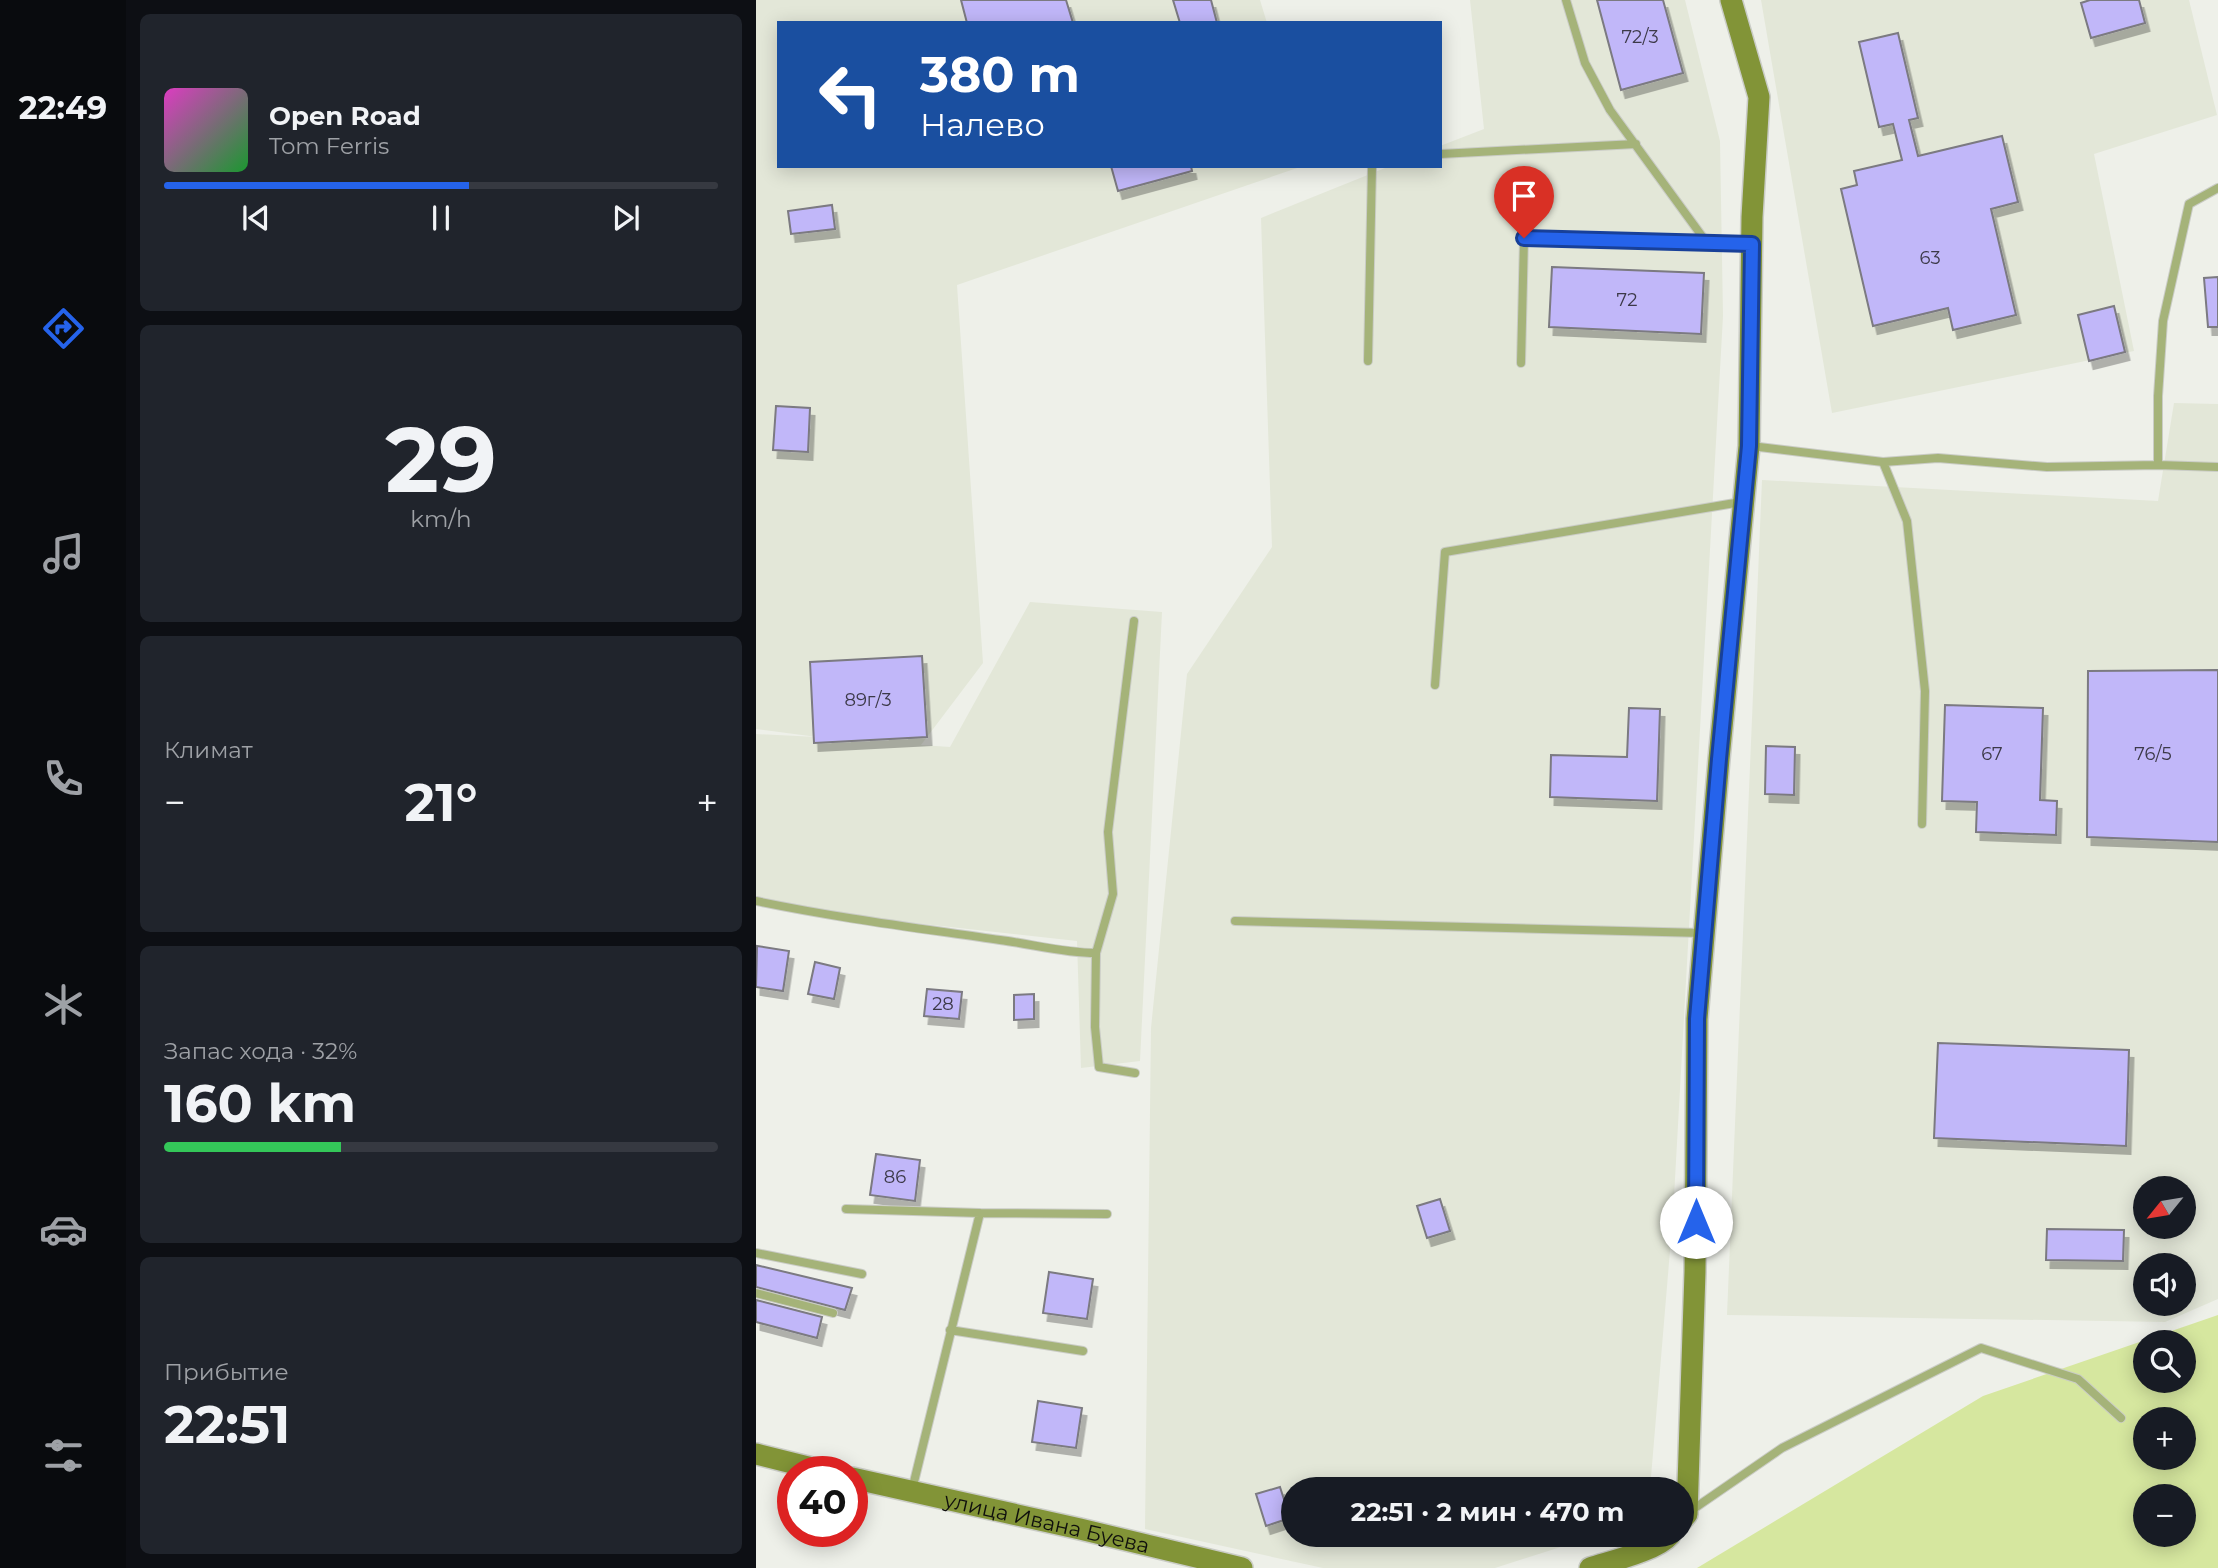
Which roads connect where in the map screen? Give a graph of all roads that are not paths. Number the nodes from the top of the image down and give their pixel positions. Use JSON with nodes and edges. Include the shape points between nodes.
{"nodes":[{"id":1,"x":1566,"y":0,"type":"edge"},
{"id":2,"x":1731,"y":0,"type":"edge"},
{"id":3,"x":1636,"y":144,"type":"junction"},
{"id":4,"x":1442,"y":154,"type":"edge"},
{"id":5,"x":1372,"y":168,"type":"edge"},
{"id":6,"x":2218,"y":188,"type":"edge"},
{"id":7,"x":1707,"y":243,"type":"junction"},
{"id":8,"x":1752,"y":244,"type":"junction"},
{"id":9,"x":1368,"y":361,"type":"dead end"},
{"id":10,"x":1521,"y":363,"type":"dead end"},
{"id":11,"x":1749,"y":446,"type":"junction"},
{"id":12,"x":1883,"y":462,"type":"junction"},
{"id":13,"x":2158,"y":465,"type":"junction"},
{"id":14,"x":2218,"y":467,"type":"edge"},
{"id":15,"x":1744,"y":502,"type":"junction"},
{"id":16,"x":1134,"y":621,"type":"dead end"},
{"id":17,"x":1434,"y":685,"type":"dead end"},
{"id":18,"x":1922,"y":824,"type":"dead end"},
{"id":19,"x":756,"y":901,"type":"edge"},
{"id":20,"x":1235,"y":920,"type":"dead end"},
{"id":21,"x":1705,"y":933,"type":"junction"},
{"id":22,"x":1096,"y":953,"type":"junction"},
{"id":23,"x":1135,"y":1073,"type":"dead end"},
{"id":24,"x":846,"y":1209,"type":"dead end"},
{"id":25,"x":980,"y":1213,"type":"junction"},
{"id":26,"x":1107,"y":1214,"type":"dead end"},
{"id":27,"x":756,"y":1252,"type":"edge"},
{"id":28,"x":862,"y":1274,"type":"dead end"},
{"id":29,"x":756,"y":1293,"type":"edge"},
{"id":30,"x":833,"y":1313,"type":"dead end"},
{"id":31,"x":950,"y":1330,"type":"junction"},
{"id":32,"x":1083,"y":1350,"type":"dead end"},
{"id":33,"x":2121,"y":1418,"type":"dead end"},
{"id":34,"x":756,"y":1454,"type":"edge"},
{"id":35,"x":777,"y":1459,"type":"edge"},
{"id":36,"x":1686,"y":1477,"type":"edge"},
{"id":37,"x":868,"y":1482,"type":"edge"},
{"id":38,"x":911,"y":1493,"type":"junction"},
{"id":39,"x":1694,"y":1510,"type":"edge"},
{"id":40,"x":1649,"y":1547,"type":"edge"},
{"id":41,"x":1242,"y":1568,"type":"edge"},
{"id":42,"x":1590,"y":1568,"type":"edge"}],
"edges":[{"from":1,"to":3,"type":"lane","via":[[1585,63],[1610,110]]},
{"from":2,"to":8,"type":"street","via":[[1759,97]]},
{"from":3,"to":4,"type":"lane"},
{"from":3,"to":7,"type":"lane"},
{"from":5,"to":9,"type":"lane"},
{"from":6,"to":13,"type":"lane","via":[[2189,204],[2163,321]]},
{"from":7,"to":8,"type":"lane"},
{"from":7,"to":10,"type":"lane","via":[[1524,238]]},
{"from":8,"to":11,"type":"street"},
{"from":11,"to":12,"type":"lane"},
{"from":11,"to":15,"type":"street"},
{"from":12,"to":13,"type":"lane","via":[[1938,458],[2047,467]]},
{"from":12,"to":18,"type":"lane","via":[[1907,521],[1924,678]]},
{"from":13,"to":14,"type":"lane"},
{"from":15,"to":17,"type":"lane","via":[[1445,552]]},
{"from":15,"to":21,"type":"street"},
{"from":16,"to":22,"type":"lane","via":[[1108,832],[1113,894]]},
{"from":19,"to":22,"type":"lane"},
{"from":20,"to":21,"type":"lane"},
{"from":21,"to":36,"type":"street","via":[[1697,1019],[1695,1272]]},
{"from":22,"to":23,"type":"lane","via":[[1095,1027],[1100,1067]]},
{"from":24,"to":25,"type":"lane"},
{"from":25,"to":26,"type":"lane"},
{"from":25,"to":31,"type":"lane"},
{"from":27,"to":28,"type":"lane"},
{"from":29,"to":30,"type":"lane"},
{"from":31,"to":32,"type":"lane"},
{"from":31,"to":38,"type":"lane"},
{"from":33,"to":39,"type":"lane","via":[[2078,1379],[1981,1348],[1782,1448]]},
{"from":34,"to":35,"type":"street"},
{"from":37,"to":38,"type":"street","name":"улица Ивана Буева"},
{"from":38,"to":41,"type":"street","name":"улица Ивана Буева"},
{"from":40,"to":42,"type":"street"}]}
